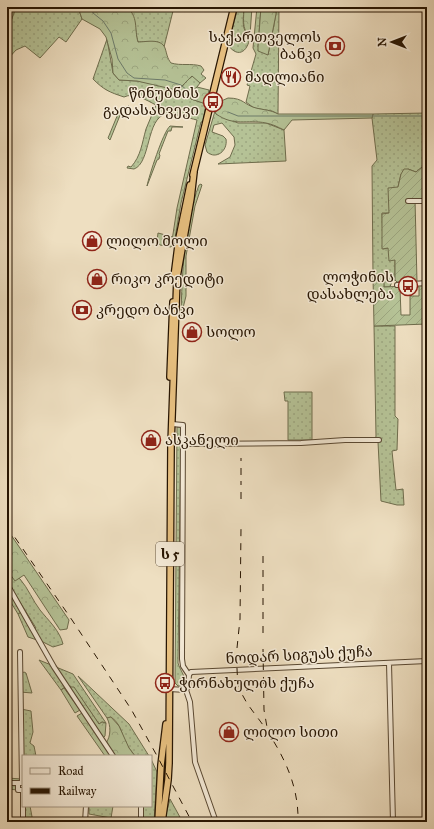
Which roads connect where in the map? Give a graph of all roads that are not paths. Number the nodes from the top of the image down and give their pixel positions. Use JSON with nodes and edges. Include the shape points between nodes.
{"nodes":[{"id":1,"x":234,"y":7,"type":"edge"},
{"id":2,"x":408,"y":201,"type":"dead end"},
{"id":3,"x":427,"y":201,"type":"edge"},
{"id":4,"x":427,"y":283,"type":"edge"},
{"id":5,"x":397,"y":285,"type":"dead end"},
{"id":6,"x":172,"y":422,"type":"junction"},
{"id":7,"x":379,"y":440,"type":"dead end"},
{"id":8,"x":183,"y":444,"type":"junction"},
{"id":9,"x":7,"y":584,"type":"edge"},
{"id":10,"x":20,"y":652,"type":"dead end"},
{"id":11,"x":427,"y":661,"type":"edge"},
{"id":12,"x":389,"y":663,"type":"junction"},
{"id":13,"x":189,"y":675,"type":"junction"},
{"id":14,"x":169,"y":689,"type":"junction"},
{"id":15,"x":186,"y":690,"type":"junction"},
{"id":16,"x":168,"y":705,"type":"junction"},
{"id":17,"x":112,"y":755,"type":"edge"},
{"id":18,"x":7,"y":783,"type":"edge"},
{"id":19,"x":21,"y":783,"type":"edge"},
{"id":20,"x":22,"y":790,"type":"edge"},
{"id":21,"x":22,"y":807,"type":"edge"},
{"id":22,"x":86,"y":807,"type":"edge"},
{"id":23,"x":141,"y":807,"type":"edge"},
{"id":24,"x":22,"y":822,"type":"edge"},
{"id":25,"x":85,"y":822,"type":"edge"},
{"id":26,"x":140,"y":822,"type":"edge"},
{"id":27,"x":158,"y":822,"type":"edge"},
{"id":28,"x":162,"y":822,"type":"edge"},
{"id":29,"x":216,"y":822,"type":"edge"},
{"id":30,"x":393,"y":822,"type":"edge"}],
"edges":[{"from":1,"to":6,"type":"highway","number":"ს 5","via":[[185,204],[176,258],[170,398]]},
{"from":2,"to":3,"type":"street"},
{"from":4,"to":5,"type":"street"},
{"from":6,"to":8,"type":"street","via":[[184,425]]},
{"from":6,"to":14,"type":"highway","number":"ს 5"},
{"from":7,"to":8,"type":"street"},
{"from":8,"to":13,"type":"street","via":[[182,659]]},
{"from":9,"to":17,"type":"street","via":[[54,667]]},
{"from":10,"to":19,"type":"street"},
{"from":11,"to":12,"type":"street","name":"ნოდარ სიგუას ქუჩა"},
{"from":12,"to":13,"type":"street","name":"ნოდარ სიგუას ქუჩა","via":[[191,672]]},
{"from":12,"to":30,"type":"street"},
{"from":13,"to":15,"type":"street"},
{"from":14,"to":15,"type":"street"},
{"from":14,"to":16,"type":"highway","number":"ს 5"},
{"from":15,"to":29,"type":"street","via":[[190,702],[195,762]]},
{"from":16,"to":27,"type":"highway","number":"ს 5","via":[[160,765]]},
{"from":16,"to":28,"type":"highway","number":"ს 5","via":[[168,780]]},
{"from":18,"to":19,"type":"street"},
{"from":19,"to":20,"type":"street","via":[[18,790]]},
{"from":21,"to":24,"type":"street"},
{"from":22,"to":25,"type":"street"},
{"from":23,"to":26,"type":"street"}]}
